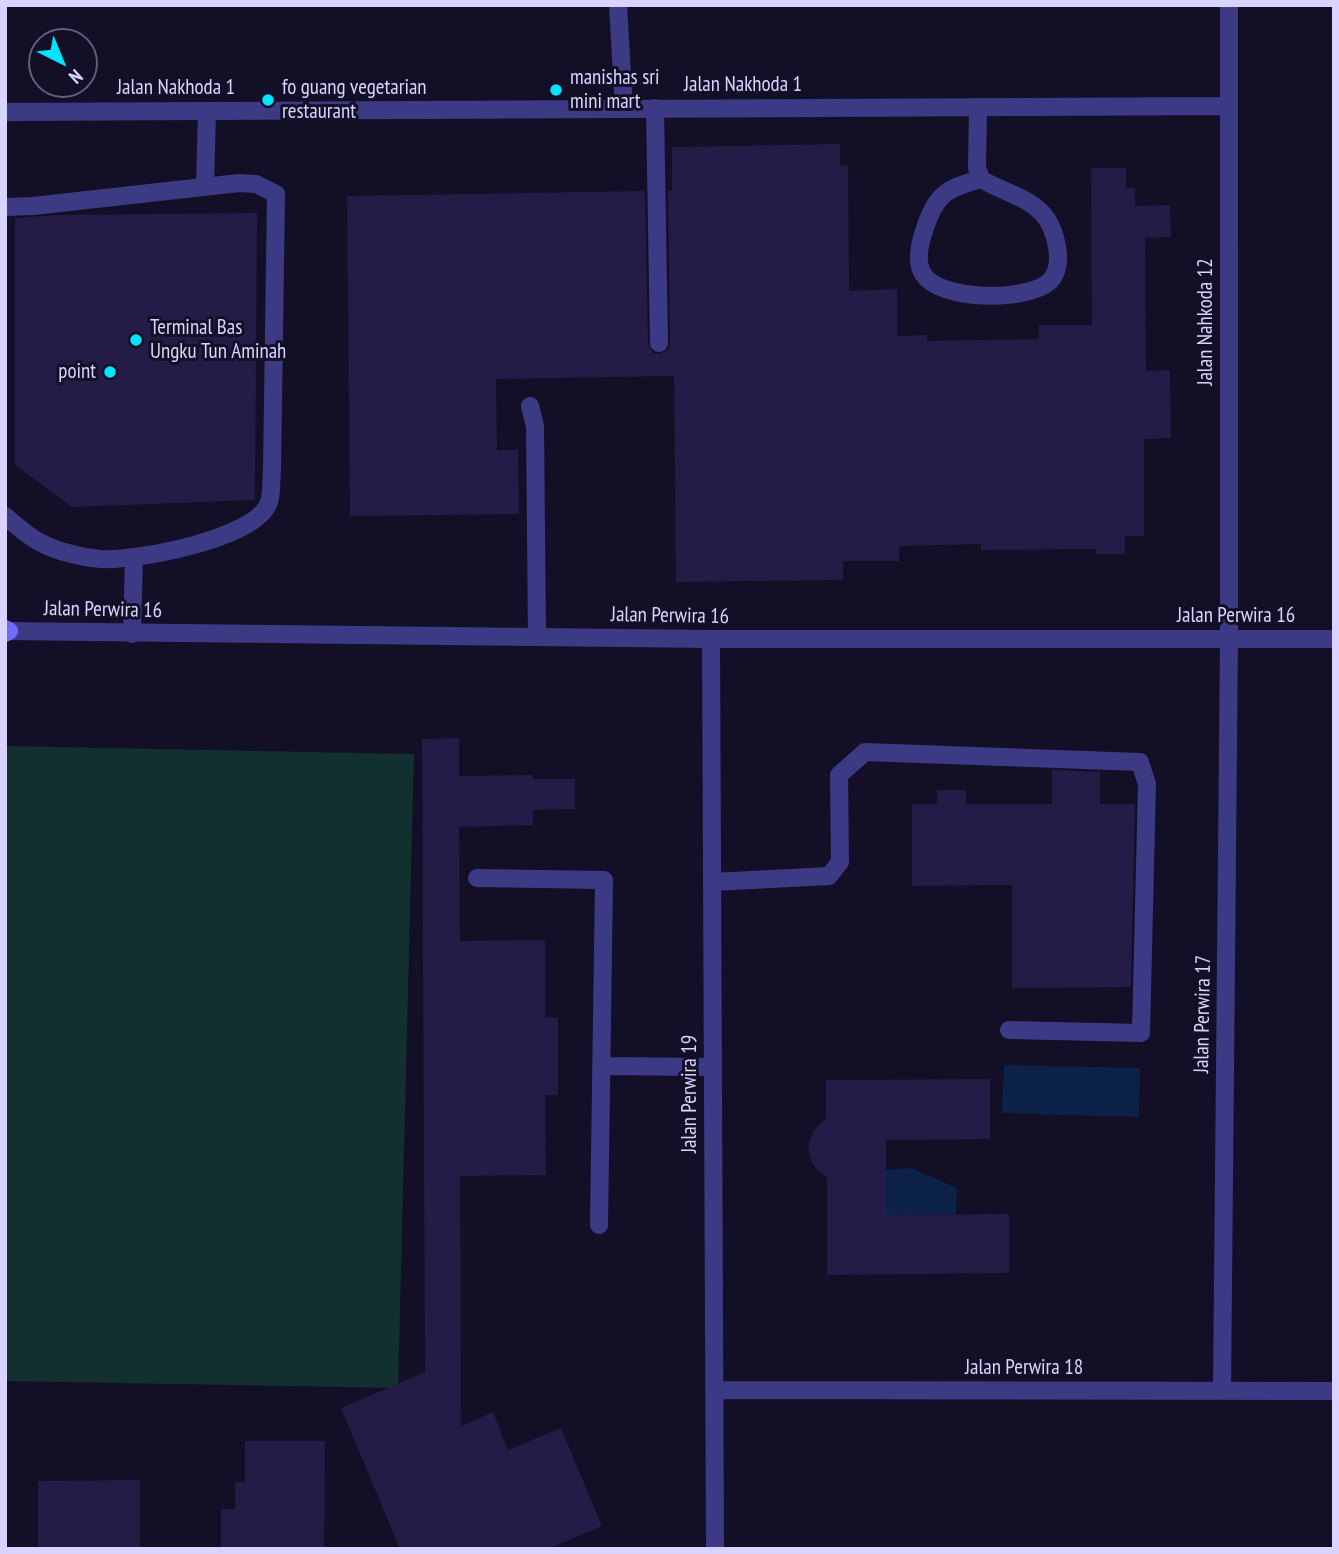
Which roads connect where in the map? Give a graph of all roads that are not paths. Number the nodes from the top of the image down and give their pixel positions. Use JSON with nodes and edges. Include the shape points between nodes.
{"nodes":[{"id":1,"x":618,"y":5,"type":"edge"},
{"id":2,"x":1229,"y":5,"type":"edge"},
{"id":3,"x":1229,"y":106,"type":"junction"},
{"id":4,"x":978,"y":107,"type":"junction"},
{"id":5,"x":655,"y":108,"type":"junction"},
{"id":6,"x":624,"y":109,"type":"junction"},
{"id":7,"x":5,"y":111,"type":"edge"},
{"id":8,"x":207,"y":111,"type":"junction"},
{"id":9,"x":981,"y":179,"type":"junction"},
{"id":10,"x":205,"y":187,"type":"junction"},
{"id":11,"x":5,"y":207,"type":"edge"},
{"id":12,"x":659,"y":343,"type":"dead end"},
{"id":13,"x":530,"y":406,"type":"dead end"},
{"id":14,"x":5,"y":516,"type":"edge"},
{"id":15,"x":134,"y":557,"type":"junction"},
{"id":16,"x":6,"y":631,"type":"edge"},
{"id":17,"x":132,"y":634,"type":"junction"},
{"id":18,"x":537,"y":637,"type":"junction"},
{"id":19,"x":1229,"y":638,"type":"junction"},
{"id":20,"x":711,"y":639,"type":"junction"},
{"id":21,"x":1334,"y":639,"type":"edge"},
{"id":22,"x":477,"y":878,"type":"dead end"},
{"id":23,"x":712,"y":882,"type":"junction"},
{"id":24,"x":1009,"y":1030,"type":"dead end"},
{"id":25,"x":601,"y":1066,"type":"junction"},
{"id":26,"x":712,"y":1067,"type":"junction"},
{"id":27,"x":599,"y":1225,"type":"dead end"},
{"id":28,"x":714,"y":1390,"type":"junction"},
{"id":29,"x":1222,"y":1391,"type":"junction"},
{"id":30,"x":1334,"y":1391,"type":"edge"},
{"id":31,"x":715,"y":1549,"type":"edge"}],
"edges":[{"from":1,"to":6,"type":"street"},
{"from":2,"to":3,"type":"street","name":"Jalan Nahkoda 12"},
{"from":3,"to":4,"type":"street","name":"Jalan Nakhoda 1"},
{"from":3,"to":19,"type":"street","name":"Jalan Nahkoda 12"},
{"from":4,"to":5,"type":"street","name":"Jalan Nakhoda 1"},
{"from":4,"to":9,"type":"street","via":[[977,168]]},
{"from":5,"to":6,"type":"street","name":"Jalan Nakhoda 1"},
{"from":5,"to":12,"type":"street"},
{"from":6,"to":8,"type":"street","name":"Jalan Nakhoda 1"},
{"from":7,"to":8,"type":"street","name":"Jalan Nakhoda 1"},
{"from":8,"to":10,"type":"street"},
{"from":9,"to":9,"type":"street","via":[[1041,212],[1052,227],[1056,274],[1048,283],[1030,292],[960,294],[936,287],[922,273],[918,248],[939,197]]},
{"from":10,"to":11,"type":"street"},
{"from":10,"to":15,"type":"street","via":[[256,184],[276,194],[269,504],[250,524],[206,542]]},
{"from":13,"to":18,"type":"street","via":[[535,426]]},
{"from":14,"to":15,"type":"street","via":[[34,541],[65,552],[101,559]]},
{"from":15,"to":17,"type":"street"},
{"from":16,"to":17,"type":"street","name":"Jalan Perwira 16"},
{"from":17,"to":18,"type":"street","name":"Jalan Perwira 16"},
{"from":18,"to":20,"type":"street","name":"Jalan Perwira 16"},
{"from":19,"to":20,"type":"street","name":"Jalan Perwira 16"},
{"from":19,"to":21,"type":"street","name":"Jalan Perwira 16"},
{"from":19,"to":29,"type":"street","name":"Jalan Perwira 17"},
{"from":20,"to":23,"type":"street","name":"Jalan Perwira 19"},
{"from":22,"to":25,"type":"street","via":[[604,880]]},
{"from":23,"to":24,"type":"street","via":[[829,876],[840,862],[839,775],[865,751],[1140,762],[1147,784],[1141,1033]]},
{"from":23,"to":26,"type":"street","name":"Jalan Perwira 19"},
{"from":25,"to":26,"type":"street"},
{"from":25,"to":27,"type":"street"},
{"from":26,"to":28,"type":"street","name":"Jalan Perwira 19"},
{"from":28,"to":29,"type":"street","name":"Jalan Perwira 18"},
{"from":28,"to":31,"type":"street","name":"Jalan Perwira 19"},
{"from":29,"to":30,"type":"street","name":"Jalan Perwira 18"}]}
